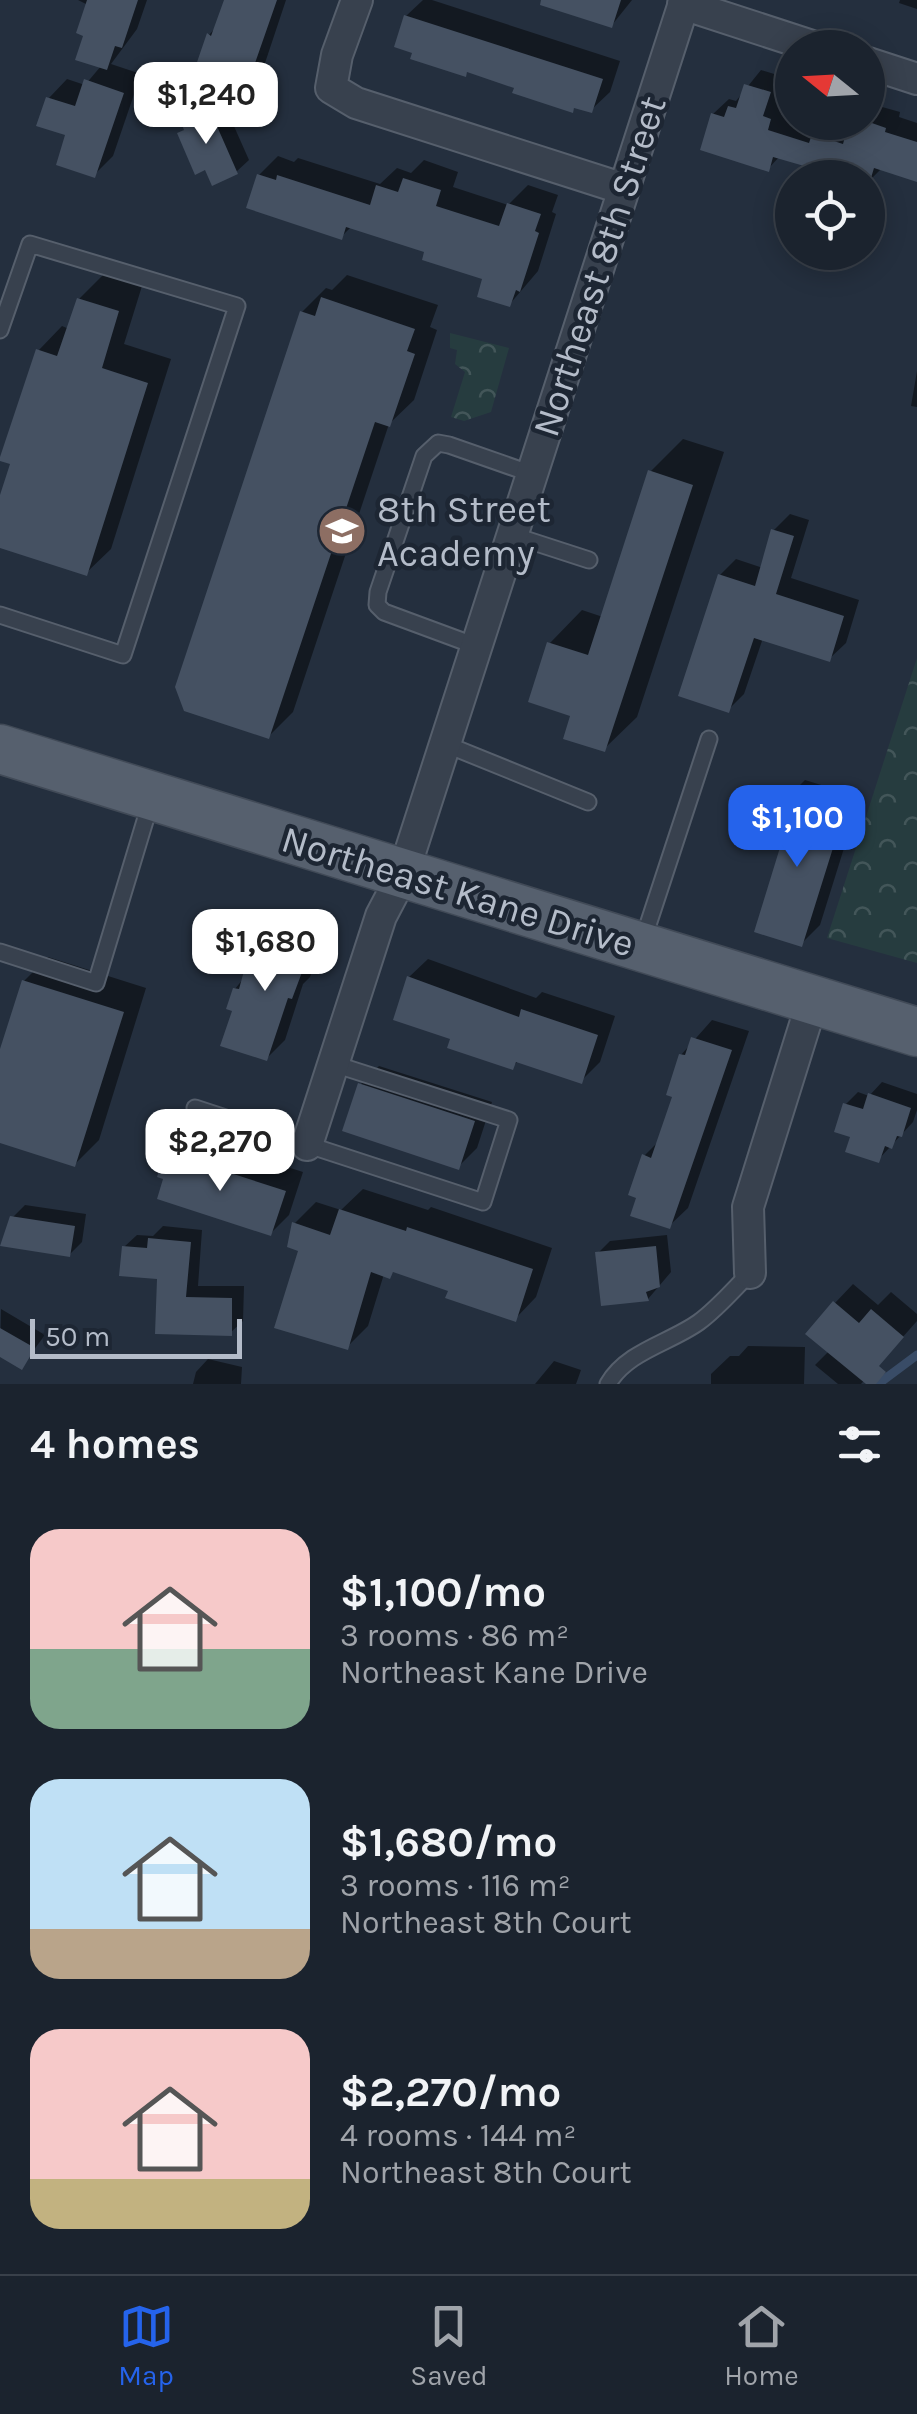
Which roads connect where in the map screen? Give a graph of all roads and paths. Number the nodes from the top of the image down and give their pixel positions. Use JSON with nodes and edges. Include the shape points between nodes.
{"nodes":[{"id":1,"x":357,"y":0,"type":"edge"},
{"id":2,"x":684,"y":2,"type":"edge"},
{"id":3,"x":775,"y":33,"type":"edge"},
{"id":4,"x":885,"y":70,"type":"edge"},
{"id":5,"x":917,"y":80,"type":"edge"},
{"id":6,"x":624,"y":190,"type":"junction"},
{"id":7,"x":0,"y":330,"type":"edge"},
{"id":8,"x":532,"y":474,"type":"junction"},
{"id":9,"x":512,"y":535,"type":"junction"},
{"id":10,"x":589,"y":560,"type":"dead end"},
{"id":11,"x":0,"y":615,"type":"edge"},
{"id":12,"x":476,"y":646,"type":"junction"},
{"id":13,"x":709,"y":738,"type":"dead end"},
{"id":14,"x":444,"y":744,"type":"junction"},
{"id":15,"x":0,"y":749,"type":"edge"},
{"id":16,"x":153,"y":796,"type":"junction"},
{"id":17,"x":588,"y":802,"type":"dead end"},
{"id":18,"x":403,"y":874,"type":"junction"},
{"id":19,"x":641,"y":947,"type":"junction"},
{"id":20,"x":0,"y":952,"type":"edge"},
{"id":21,"x":813,"y":999,"type":"junction"},
{"id":22,"x":917,"y":1032,"type":"edge"},
{"id":23,"x":334,"y":1064,"type":"junction"},
{"id":24,"x":194,"y":1108,"type":"dead end"},
{"id":25,"x":307,"y":1145,"type":"junction"},
{"id":26,"x":750,"y":1273,"type":"joint"},
{"id":27,"x":608,"y":1384,"type":"edge"}],
"edges":[{"from":1,"to":6,"type":"street","via":[[331,88],[356,103]]},
{"from":2,"to":3,"type":"street"},
{"from":2,"to":6,"type":"street","name":"Northeast 8th Street"},
{"from":4,"to":5,"type":"street"},
{"from":6,"to":8,"type":"street","name":"Northeast 8th Street"},
{"from":7,"to":11,"type":"lane","via":[[30,244],[237,306],[124,654]]},
{"from":8,"to":9,"type":"street","name":"Northeast 8th Street"},
{"from":8,"to":12,"type":"lane","via":[[449,444],[430,447],[378,592],[384,612]]},
{"from":9,"to":10,"type":"lane"},
{"from":9,"to":12,"type":"street","name":"Northeast 8th Street"},
{"from":12,"to":14,"type":"street","name":"Northeast 8th Street"},
{"from":13,"to":19,"type":"lane"},
{"from":14,"to":17,"type":"lane"},
{"from":14,"to":18,"type":"street","name":"Northeast 8th Street"},
{"from":15,"to":16,"type":"main road","name":"Northeast Kane Drive"},
{"from":16,"to":18,"type":"main road","name":"Northeast Kane Drive"},
{"from":16,"to":20,"type":"lane","via":[[96,983]]},
{"from":18,"to":19,"type":"main road","name":"Northeast Kane Drive"},
{"from":18,"to":23,"type":"street","name":"Northeast 8th Street","via":[[381,916]]},
{"from":19,"to":21,"type":"main road","name":"Northeast Kane Drive"},
{"from":21,"to":22,"type":"main road","name":"Northeast Kane Drive"},
{"from":21,"to":26,"type":"street","via":[[748,1207]]},
{"from":23,"to":25,"type":"street","name":"Northeast 8th Street"},
{"from":23,"to":25,"type":"lane","via":[[508,1120],[483,1202]]},
{"from":24,"to":25,"type":"lane"},
{"from":26,"to":27,"type":"lane","via":[[699,1322],[644,1352]]}]}
